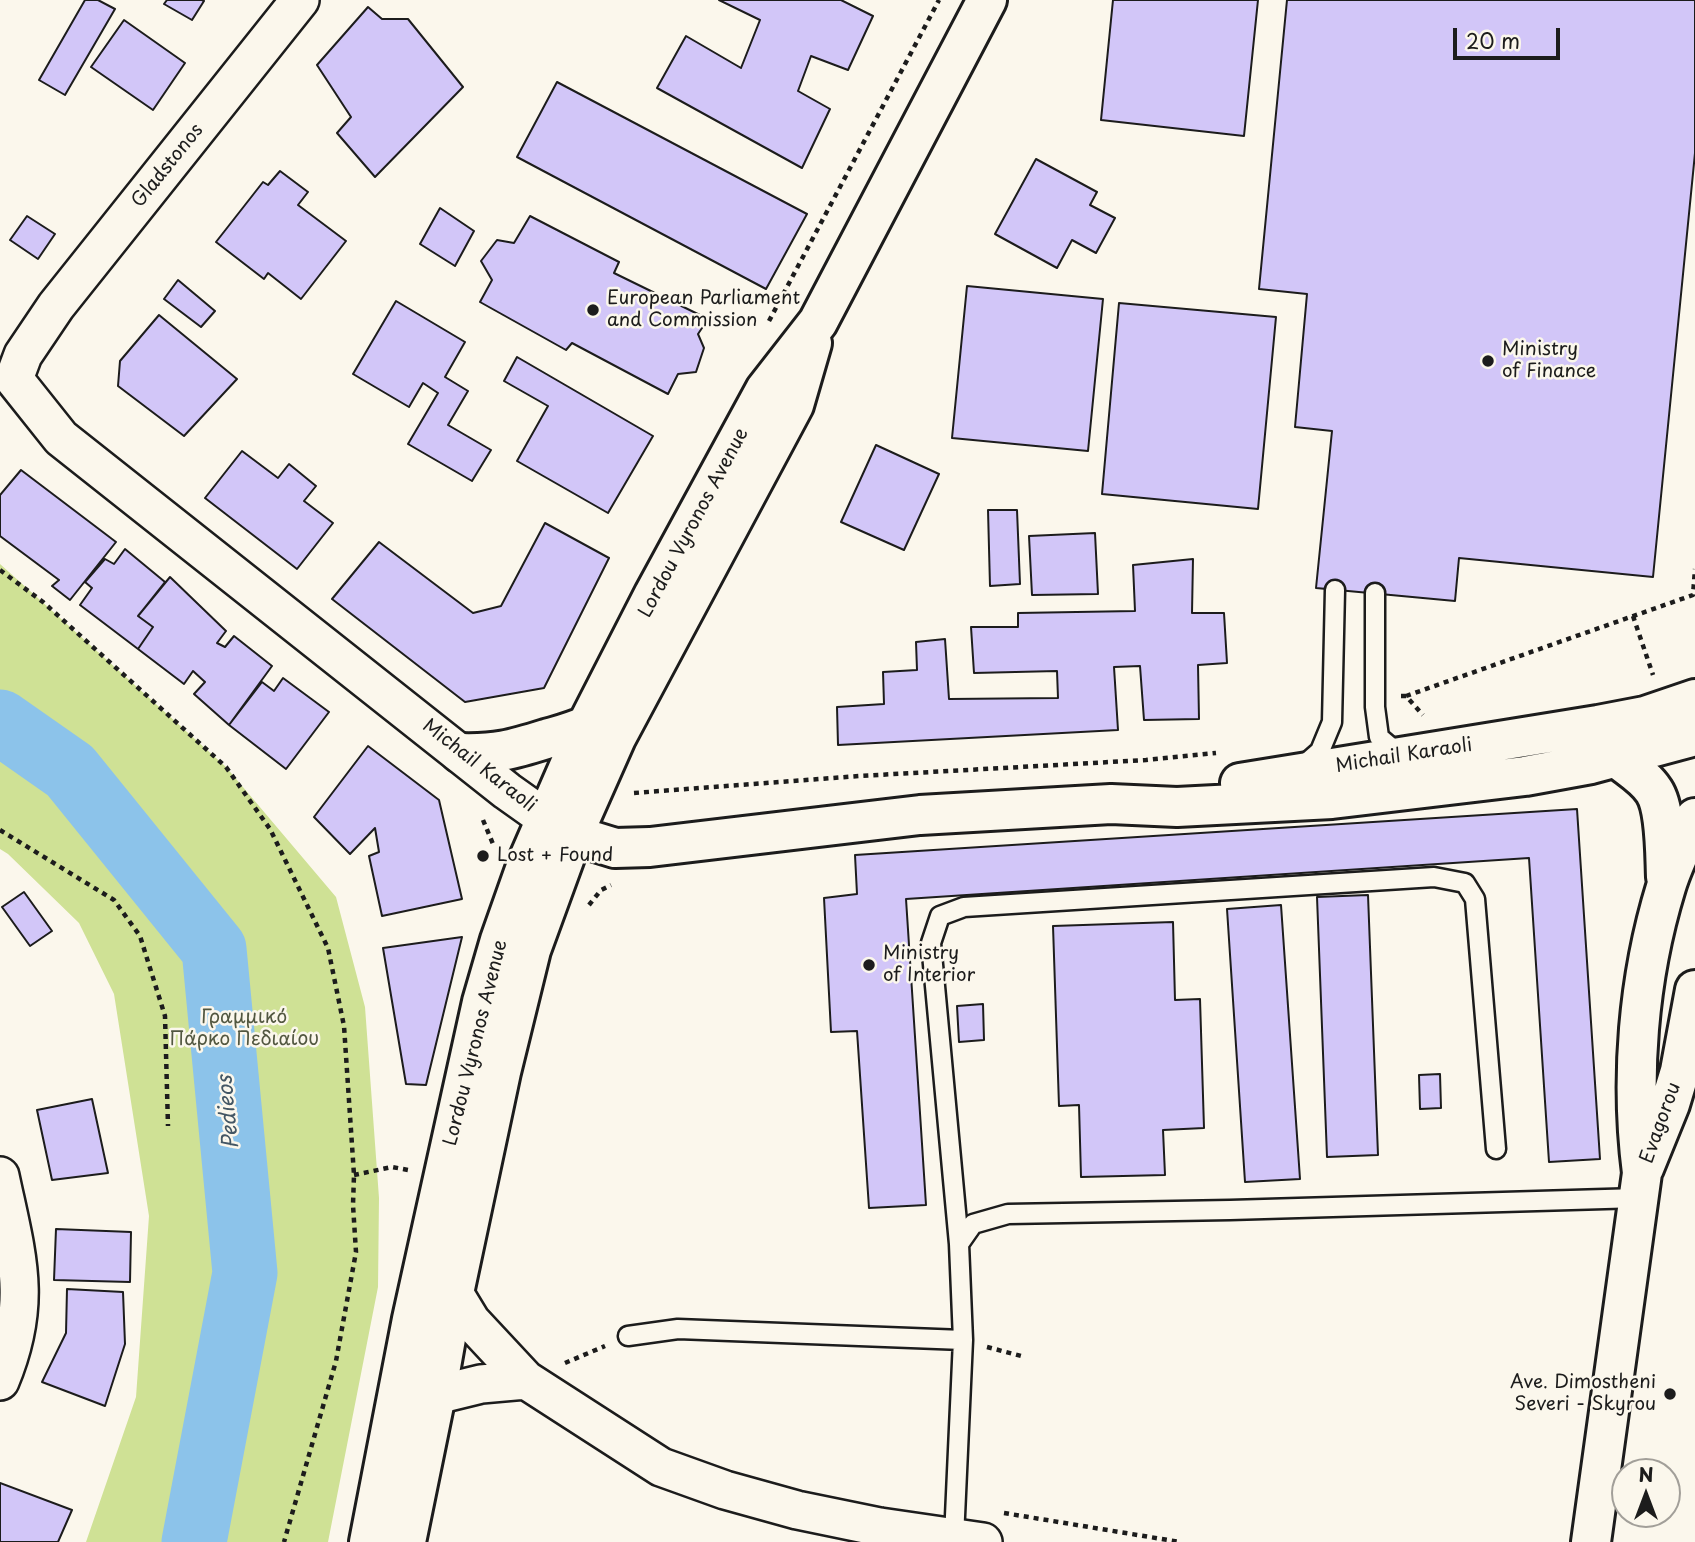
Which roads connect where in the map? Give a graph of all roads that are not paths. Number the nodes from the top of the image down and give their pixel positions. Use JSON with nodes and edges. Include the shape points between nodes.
{"nodes":[{"id":1,"x":300,"y":0,"type":"edge"},
{"id":2,"x":987,"y":0,"type":"edge"},
{"id":3,"x":818,"y":322,"type":"junction"},
{"id":4,"x":37,"y":332,"type":"joint"},
{"id":5,"x":1335,"y":590,"type":"dead end"},
{"id":6,"x":1375,"y":593,"type":"dead end"},
{"id":7,"x":1695,"y":699,"type":"edge"},
{"id":8,"x":587,"y":725,"type":"junction"},
{"id":9,"x":1695,"y":736,"type":"edge"},
{"id":10,"x":460,"y":753,"type":"junction"},
{"id":11,"x":1401,"y":757,"type":"junction"},
{"id":12,"x":1617,"y":758,"type":"junction"},
{"id":13,"x":1294,"y":774,"type":"junction"},
{"id":14,"x":1111,"y":804,"type":"junction"},
{"id":15,"x":559,"y":827,"type":"junction"},
{"id":16,"x":1691,"y":832,"type":"edge"},
{"id":17,"x":1667,"y":884,"type":"junction"},
{"id":18,"x":1695,"y":990,"type":"edge"},
{"id":19,"x":1496,"y":1149,"type":"dead end"},
{"id":20,"x":0,"y":1176,"type":"edge"},
{"id":21,"x":1640,"y":1186,"type":"junction"},
{"id":22,"x":959,"y":1244,"type":"junction"},
{"id":23,"x":454,"y":1293,"type":"junction"},
{"id":24,"x":628,"y":1336,"type":"road end"},
{"id":25,"x":963,"y":1340,"type":"junction"},
{"id":26,"x":526,"y":1380,"type":"junction"},
{"id":27,"x":0,"y":1381,"type":"edge"},
{"id":28,"x":436,"y":1395,"type":"junction"},
{"id":29,"x":964,"y":1528,"type":"edge"},
{"id":30,"x":848,"y":1531,"type":"edge"},
{"id":31,"x":369,"y":1542,"type":"edge"},
{"id":32,"x":406,"y":1542,"type":"edge"},
{"id":33,"x":1591,"y":1542,"type":"edge"}],
"edges":[{"from":1,"to":4,"type":"street","name":"Gladstonos"},
{"from":2,"to":3,"type":"main road","name":"Lordou Vyronos Avenue"},
{"from":3,"to":8,"type":"main road","name":"Lordou Vyronos Avenue","via":[[765,390]]},
{"from":3,"to":15,"type":"main road","name":"Lordou Vyronos Avenue","via":[[794,405],[616,738]]},
{"from":4,"to":10,"type":"street","name":"Michail Karaoli","via":[[14,379],[61,438]]},
{"from":5,"to":13,"type":"lane","via":[[1332,722],[1320,751]]},
{"from":6,"to":11,"type":"lane","via":[[1379,737]]},
{"from":7,"to":11,"type":"main road","name":"Michail Karaoli","via":[[1645,716]]},
{"from":8,"to":10,"type":"main road","via":[[515,749]]},
{"from":8,"to":15,"type":"main road","name":"Lordou Vyronos Avenue"},
{"from":9,"to":12,"type":"main road","name":"Michail Karaoli"},
{"from":10,"to":15,"type":"street","name":"Michail Karaoli"},
{"from":11,"to":13,"type":"main road","name":"Michail Karaoli"},
{"from":12,"to":14,"type":"main road","name":"Michail Karaoli","via":[[1525,776],[1332,799],[1177,807]]},
{"from":12,"to":17,"type":"main road","via":[[1655,792]]},
{"from":13,"to":14,"type":"main road","name":"Michail Karaoli"},
{"from":14,"to":15,"type":"main road","name":"Michail Karaoli","via":[[920,815],[650,847],[615,848]]},
{"from":15,"to":23,"type":"main road","name":"Lordou Vyronos Avenue"},
{"from":15,"to":31,"type":"main road","name":"Lordou Vyronos Avenue","via":[[500,940],[482,1002],[412,1319]]},
{"from":16,"to":17,"type":"main road"},
{"from":17,"to":21,"type":"main road","via":[[1646,969],[1641,1022],[1637,1081]]},
{"from":18,"to":21,"type":"main road","name":"Evagorou","via":[[1670,1104]]},
{"from":19,"to":22,"type":"lane","via":[[1475,899],[1465,883],[1434,877],[964,907],[940,916],[931,943]]},
{"from":20,"to":27,"type":"street","via":[[21,1297],[18,1328]]},
{"from":21,"to":22,"type":"lane","via":[[1008,1214],[972,1224]]},
{"from":21,"to":33,"type":"main road"},
{"from":22,"to":25,"type":"lane"},
{"from":23,"to":26,"type":"street","via":[[471,1321]]},
{"from":23,"to":28,"type":"main road","name":"Lordou Vyronos Avenue"},
{"from":24,"to":25,"type":"lane","via":[[678,1329]]},
{"from":25,"to":29,"type":"lane"},
{"from":26,"to":28,"type":"street"},
{"from":26,"to":30,"type":"street","via":[[661,1466]]},
{"from":28,"to":32,"type":"main road","name":"Lordou Vyronos Avenue"},
{"from":29,"to":30,"type":"street"}]}
